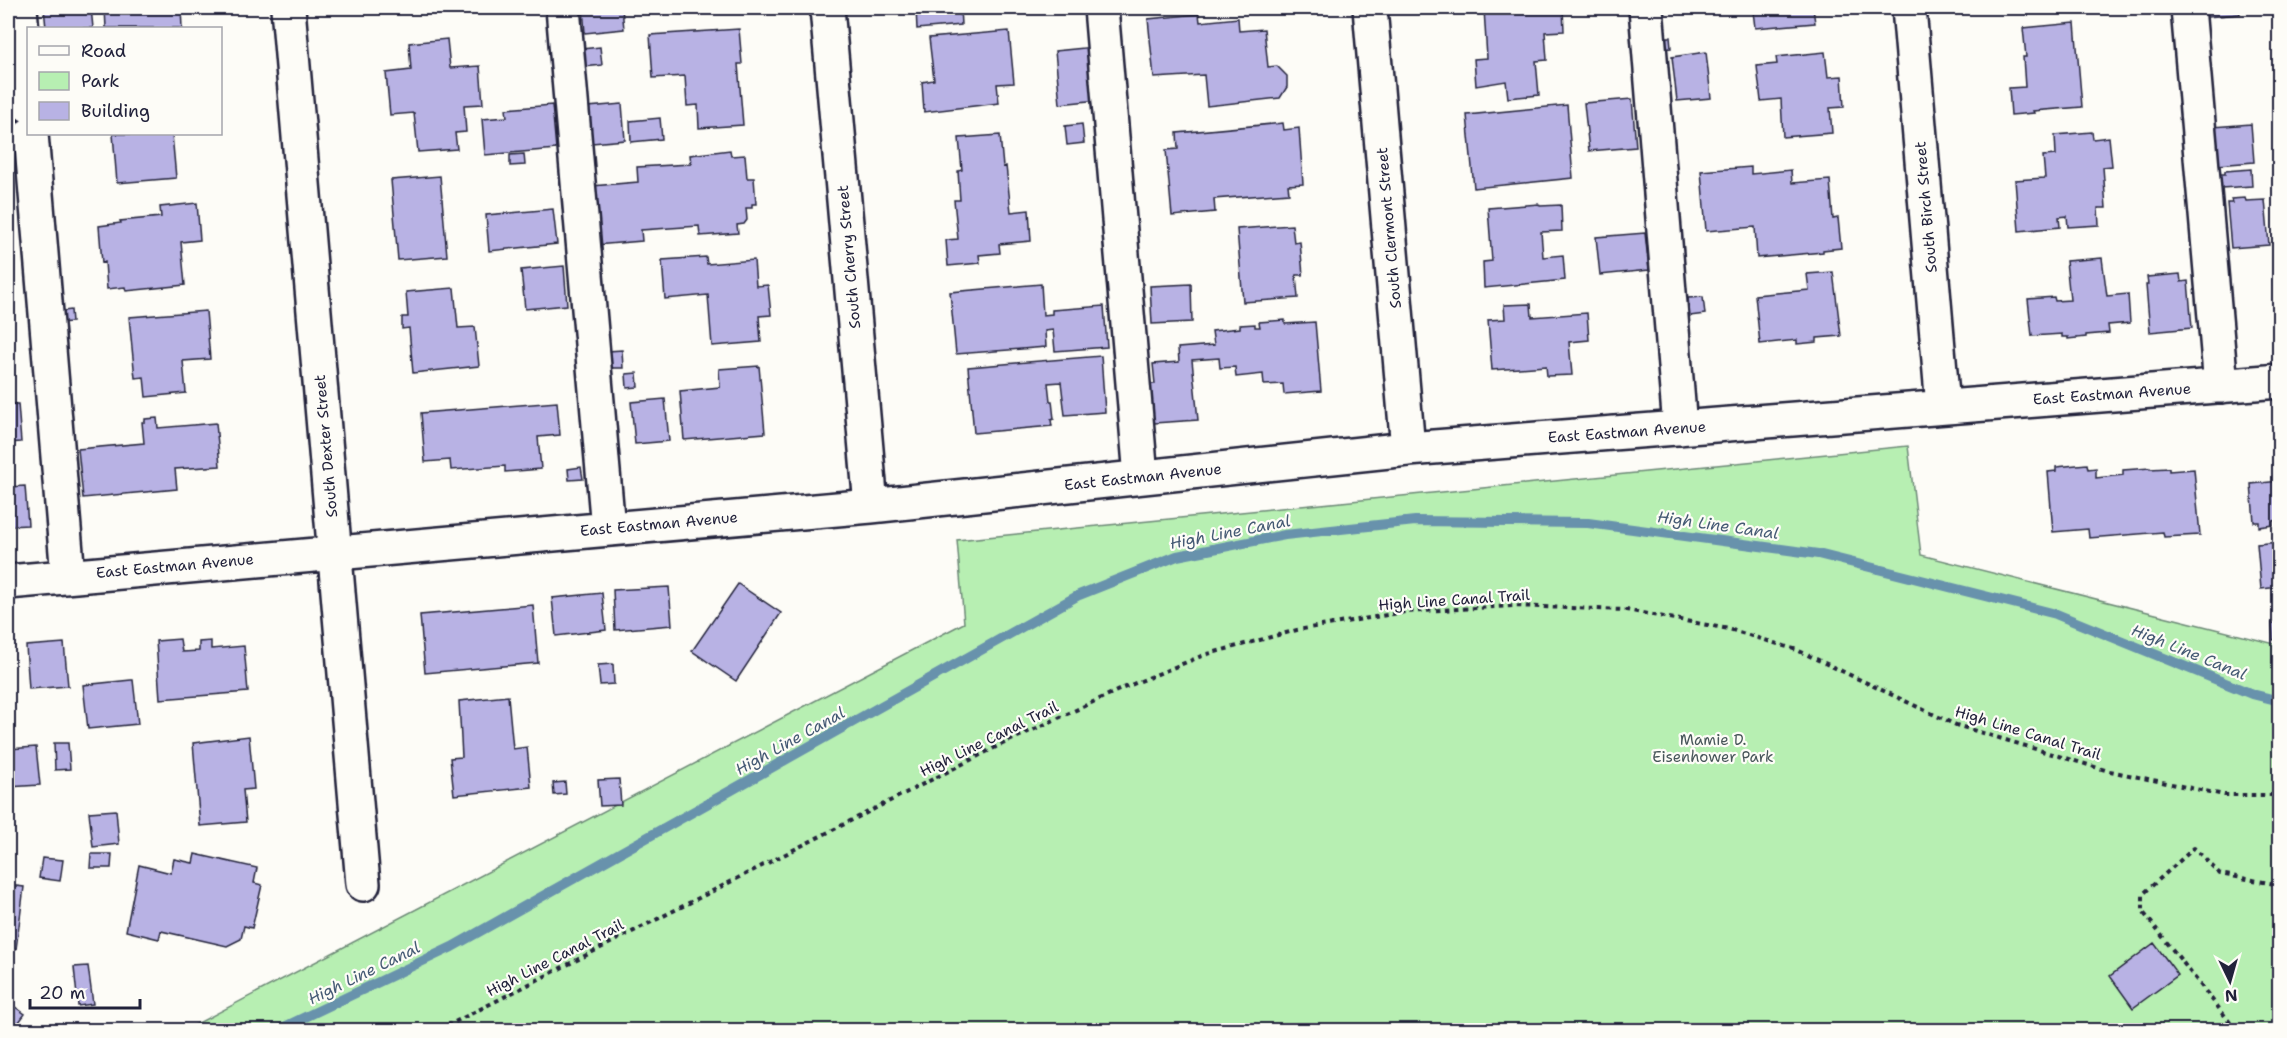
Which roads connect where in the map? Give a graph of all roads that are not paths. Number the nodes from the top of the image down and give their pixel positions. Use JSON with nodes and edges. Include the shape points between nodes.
{"nodes":[{"id":1,"x":20,"y":8,"type":"edge"},
{"id":2,"x":288,"y":8,"type":"edge"},
{"id":3,"x":563,"y":8,"type":"edge"},
{"id":4,"x":827,"y":8,"type":"edge"},
{"id":5,"x":1101,"y":8,"type":"edge"},
{"id":6,"x":1370,"y":8,"type":"edge"},
{"id":7,"x":1646,"y":8,"type":"edge"},
{"id":8,"x":1909,"y":8,"type":"edge"},
{"id":9,"x":2188,"y":8,"type":"edge"},
{"id":10,"x":27,"y":93,"type":"edge"},
{"id":11,"x":31,"y":135,"type":"edge"},
{"id":12,"x":2280,"y":381,"type":"edge"},
{"id":13,"x":2221,"y":386,"type":"junction"},
{"id":14,"x":1943,"y":407,"type":"junction"},
{"id":15,"x":1680,"y":428,"type":"junction"},
{"id":16,"x":1408,"y":449,"type":"junction"},
{"id":17,"x":1141,"y":477,"type":"junction"},
{"id":18,"x":871,"y":506,"type":"junction"},
{"id":19,"x":608,"y":529,"type":"junction"},
{"id":20,"x":335,"y":552,"type":"junction"},
{"id":21,"x":68,"y":576,"type":"junction"},
{"id":22,"x":8,"y":582,"type":"edge"},
{"id":23,"x":363,"y":884,"type":"dead end"}],
"edges":[{"from":1,"to":10,"type":"street"},
{"from":2,"to":20,"type":"street","name":"South Dexter Street"},
{"from":3,"to":19,"type":"street"},
{"from":4,"to":18,"type":"street","name":"South Cherry Street"},
{"from":5,"to":17,"type":"street"},
{"from":6,"to":16,"type":"street","name":"South Clermont Street"},
{"from":7,"to":15,"type":"street"},
{"from":8,"to":14,"type":"street","name":"South Birch Street"},
{"from":9,"to":13,"type":"street"},
{"from":11,"to":21,"type":"street"},
{"from":12,"to":13,"type":"street","name":"East Eastman Avenue"},
{"from":13,"to":14,"type":"street","name":"East Eastman Avenue"},
{"from":14,"to":15,"type":"street","name":"East Eastman Avenue"},
{"from":15,"to":16,"type":"street","name":"East Eastman Avenue"},
{"from":16,"to":17,"type":"street","name":"East Eastman Avenue"},
{"from":17,"to":18,"type":"street","name":"East Eastman Avenue"},
{"from":18,"to":19,"type":"street","name":"East Eastman Avenue"},
{"from":19,"to":20,"type":"street","name":"East Eastman Avenue"},
{"from":20,"to":21,"type":"street","name":"East Eastman Avenue"},
{"from":20,"to":23,"type":"street","name":"South Dexter Street"},
{"from":21,"to":22,"type":"street","name":"East Eastman Avenue"}]}
